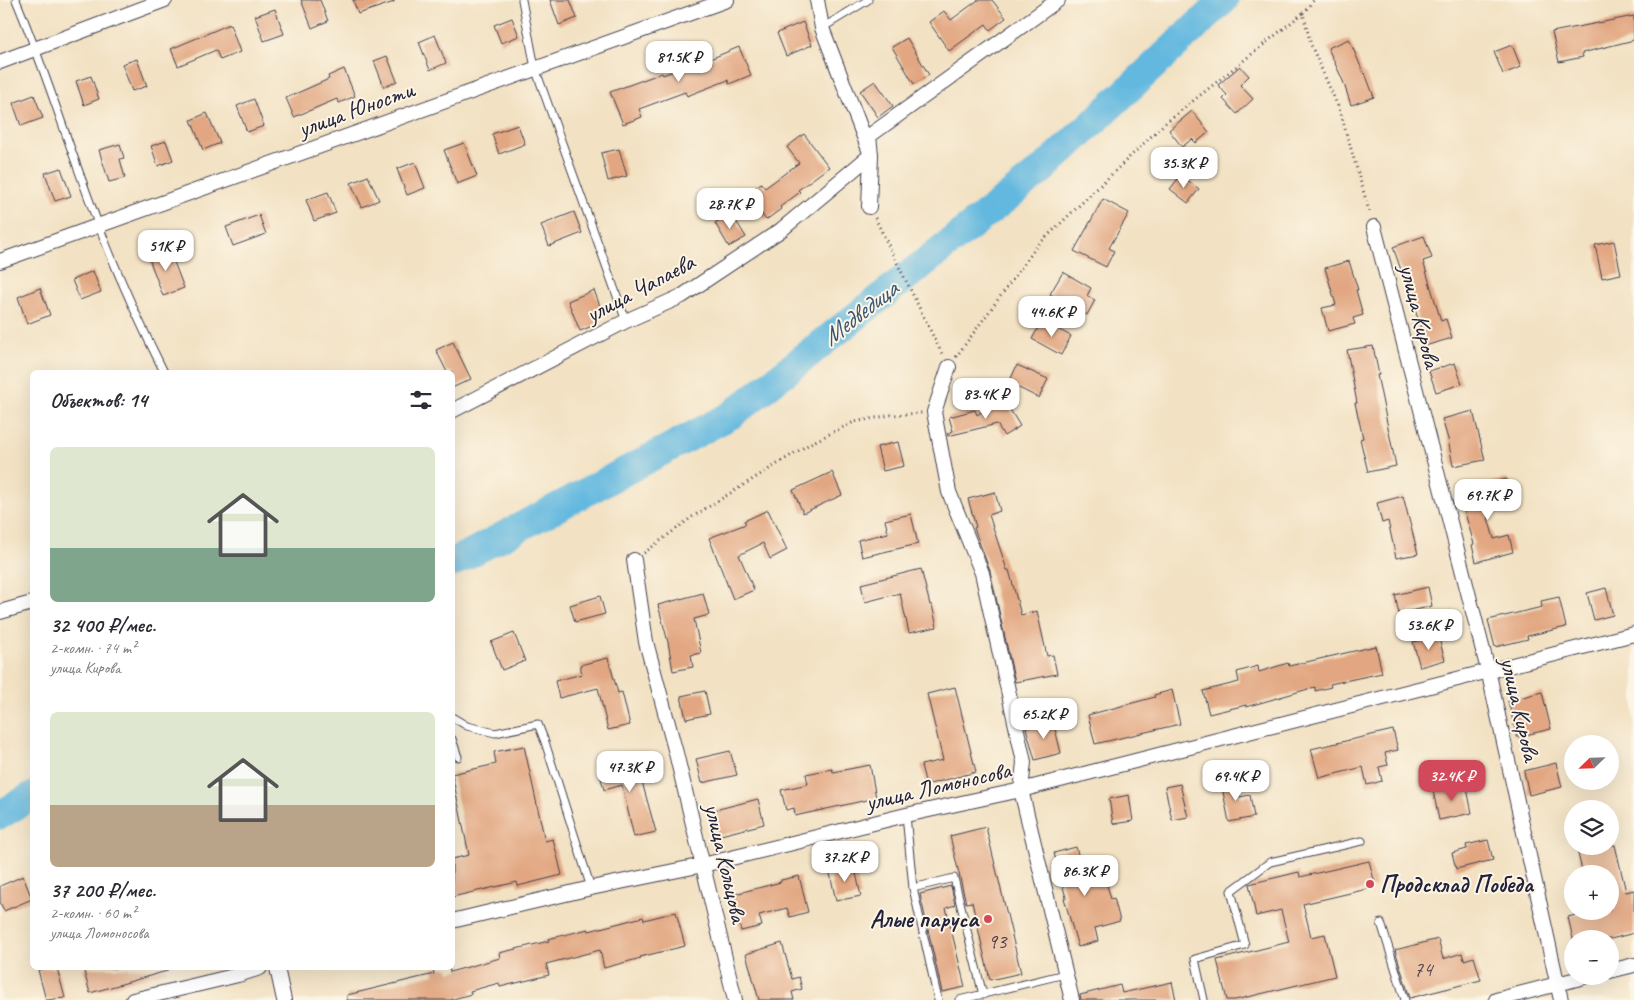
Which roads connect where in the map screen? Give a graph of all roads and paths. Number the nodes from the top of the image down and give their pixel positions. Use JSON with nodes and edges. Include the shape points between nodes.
{"nodes":[{"id":1,"x":16,"y":0,"type":"edge"},
{"id":2,"x":165,"y":0,"type":"edge"},
{"id":3,"x":522,"y":0,"type":"edge"},
{"id":4,"x":727,"y":0,"type":"edge"},
{"id":5,"x":817,"y":0,"type":"edge"},
{"id":6,"x":868,"y":0,"type":"edge"},
{"id":7,"x":1058,"y":0,"type":"edge"},
{"id":8,"x":1314,"y":0,"type":"edge"},
{"id":9,"x":1303,"y":13,"type":"junction"},
{"id":10,"x":822,"y":28,"type":"junction"},
{"id":11,"x":36,"y":48,"type":"junction"},
{"id":12,"x":0,"y":62,"type":"edge"},
{"id":13,"x":535,"y":68,"type":"junction"},
{"id":14,"x":871,"y":156,"type":"junction"},
{"id":15,"x":869,"y":207,"type":"joint"},
{"id":16,"x":99,"y":225,"type":"junction"},
{"id":17,"x":1374,"y":227,"type":"joint"},
{"id":18,"x":0,"y":261,"type":"edge"},
{"id":19,"x":626,"y":321,"type":"junction"},
{"id":20,"x":949,"y":367,"type":"junction"},
{"id":21,"x":163,"y":370,"type":"edge"},
{"id":22,"x":455,"y":409,"type":"edge"},
{"id":23,"x":934,"y":412,"type":"junction"},
{"id":24,"x":634,"y":560,"type":"joint"},
{"id":25,"x":30,"y":604,"type":"edge"},
{"id":26,"x":0,"y":612,"type":"edge"},
{"id":27,"x":1634,"y":634,"type":"edge"},
{"id":28,"x":1488,"y":670,"type":"junction"},
{"id":29,"x":455,"y":719,"type":"edge"},
{"id":30,"x":455,"y":748,"type":"edge"},
{"id":31,"x":458,"y":757,"type":"dead end"},
{"id":32,"x":1021,"y":790,"type":"junction"},
{"id":33,"x":906,"y":815,"type":"junction"},
{"id":34,"x":1362,"y":841,"type":"dead end"},
{"id":35,"x":703,"y":864,"type":"junction"},
{"id":36,"x":591,"y":888,"type":"junction"},
{"id":37,"x":913,"y":888,"type":"junction"},
{"id":38,"x":455,"y":920,"type":"edge"},
{"id":39,"x":1381,"y":923,"type":"dead end"},
{"id":40,"x":1634,"y":965,"type":"edge"},
{"id":41,"x":1619,"y":969,"type":"edge"},
{"id":42,"x":254,"y":970,"type":"edge"},
{"id":43,"x":277,"y":970,"type":"edge"},
{"id":44,"x":1065,"y":974,"type":"junction"},
{"id":45,"x":1564,"y":982,"type":"edge"},
{"id":46,"x":1557,"y":984,"type":"junction"},
{"id":47,"x":983,"y":995,"type":"junction"},
{"id":48,"x":133,"y":1000,"type":"edge"},
{"id":49,"x":284,"y":1000,"type":"edge"},
{"id":50,"x":735,"y":1000,"type":"edge"},
{"id":51,"x":938,"y":1000,"type":"edge"},
{"id":52,"x":959,"y":1000,"type":"edge"},
{"id":53,"x":1072,"y":1000,"type":"edge"},
{"id":54,"x":1204,"y":1000,"type":"edge"},
{"id":55,"x":1405,"y":1000,"type":"edge"},
{"id":56,"x":1496,"y":1000,"type":"edge"},
{"id":57,"x":1561,"y":1000,"type":"edge"}],
"edges":[{"from":1,"to":11,"type":"lane"},
{"from":2,"to":11,"type":"street"},
{"from":3,"to":13,"type":"lane"},
{"from":4,"to":13,"type":"street","name":"улица Юности"},
{"from":5,"to":10,"type":"street"},
{"from":6,"to":10,"type":"lane"},
{"from":7,"to":14,"type":"street","via":[[869,136]]},
{"from":8,"to":9,"type":"path"},
{"from":9,"to":17,"type":"path","via":[[1311,45],[1340,112]]},
{"from":9,"to":20,"type":"path","via":[[1163,125],[1036,246]]},
{"from":10,"to":14,"type":"street"},
{"from":11,"to":12,"type":"street"},
{"from":11,"to":16,"type":"lane"},
{"from":13,"to":16,"type":"street","name":"улица Юности"},
{"from":13,"to":19,"type":"lane"},
{"from":14,"to":15,"type":"street"},
{"from":14,"to":19,"type":"street","name":"улица Чапаева","via":[[781,230],[682,296]]},
{"from":15,"to":20,"type":"path"},
{"from":16,"to":18,"type":"street","name":"улица Юности"},
{"from":16,"to":21,"type":"lane","via":[[139,322]]},
{"from":17,"to":28,"type":"street","name":"улица Кирова"},
{"from":19,"to":22,"type":"street","name":"улица Чапаева"},
{"from":20,"to":23,"type":"street"},
{"from":23,"to":24,"type":"path","via":[[854,422],[811,443],[692,517]]},
{"from":23,"to":32,"type":"street","via":[[948,492],[982,573],[1024,762]]},
{"from":24,"to":35,"type":"street","name":"улица Кольцова","via":[[646,642]]},
{"from":25,"to":26,"type":"street"},
{"from":27,"to":28,"type":"street","name":"улица Ломоносова"},
{"from":28,"to":32,"type":"street","name":"улица Ломоносова"},
{"from":28,"to":46,"type":"street","name":"улица Кирова"},
{"from":29,"to":36,"type":"lane","via":[[467,726],[495,733],[538,724]]},
{"from":30,"to":31,"type":"lane"},
{"from":32,"to":33,"type":"street","name":"улица Ломоносова"},
{"from":32,"to":44,"type":"street"},
{"from":33,"to":35,"type":"street","name":"улица Ломоносова"},
{"from":33,"to":37,"type":"lane"},
{"from":34,"to":54,"type":"lane","via":[[1270,862],[1230,891],[1245,945],[1195,959]]},
{"from":35,"to":36,"type":"street","name":"улица Ломоносова"},
{"from":35,"to":50,"type":"street","name":"улица Кольцова"},
{"from":36,"to":38,"type":"street","name":"улица Ломоносова"},
{"from":37,"to":47,"type":"lane","via":[[954,878]]},
{"from":37,"to":51,"type":"lane"},
{"from":39,"to":55,"type":"lane"},
{"from":40,"to":41,"type":"street"},
{"from":42,"to":48,"type":"street"},
{"from":43,"to":49,"type":"street"},
{"from":44,"to":47,"type":"lane"},
{"from":44,"to":53,"type":"street"},
{"from":45,"to":46,"type":"street"},
{"from":46,"to":56,"type":"street"},
{"from":46,"to":57,"type":"street","name":"улица Кирова"},
{"from":47,"to":52,"type":"lane"}]}
